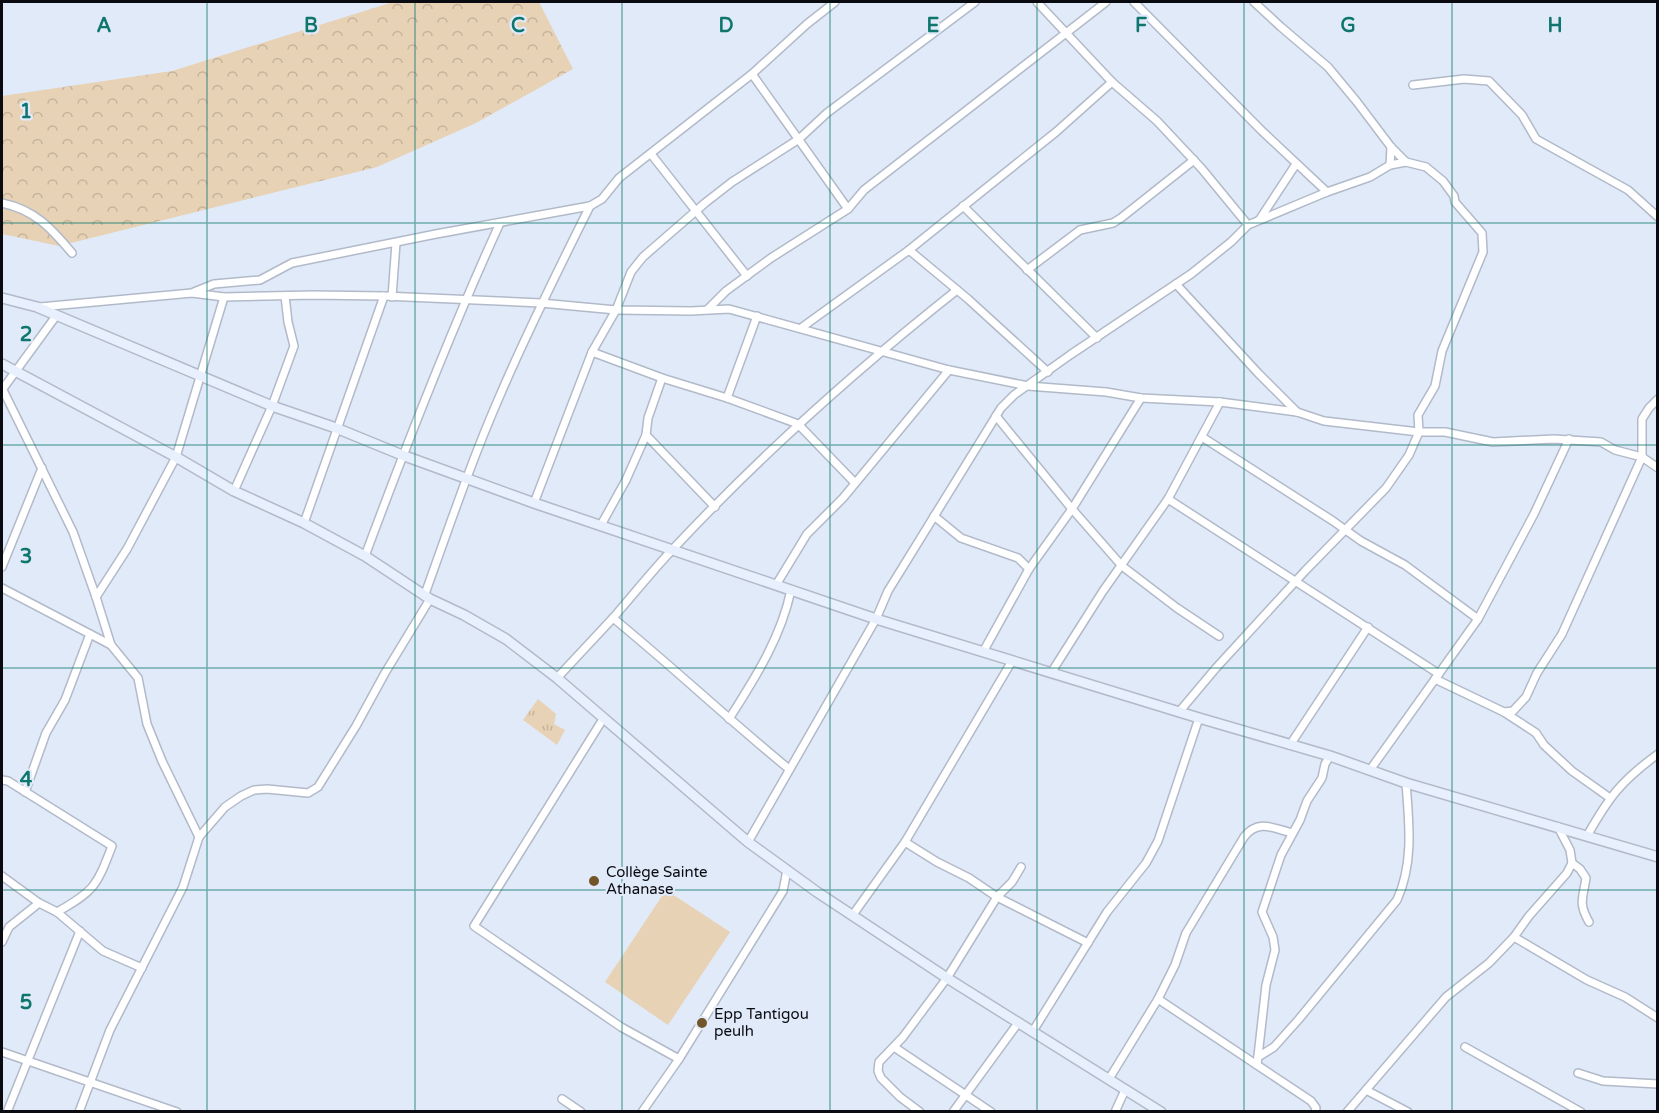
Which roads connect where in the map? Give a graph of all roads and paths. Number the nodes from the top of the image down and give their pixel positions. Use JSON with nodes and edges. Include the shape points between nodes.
{"nodes":[{"id":1,"x":835,"y":2,"type":"edge"},
{"id":2,"x":975,"y":2,"type":"edge"},
{"id":3,"x":1037,"y":2,"type":"edge"},
{"id":4,"x":1106,"y":2,"type":"edge"},
{"id":5,"x":1134,"y":2,"type":"edge"},
{"id":6,"x":1254,"y":2,"type":"edge"},
{"id":7,"x":1066,"y":34,"type":"junction"},
{"id":8,"x":752,"y":74,"type":"junction"},
{"id":9,"x":1112,"y":82,"type":"junction"},
{"id":10,"x":1413,"y":85,"type":"dead end"},
{"id":11,"x":799,"y":139,"type":"junction"},
{"id":12,"x":1391,"y":147,"type":"junction"},
{"id":13,"x":651,"y":154,"type":"junction"},
{"id":14,"x":1194,"y":160,"type":"junction"},
{"id":15,"x":1406,"y":162,"type":"junction"},
{"id":16,"x":1296,"y":164,"type":"junction"},
{"id":17,"x":1390,"y":165,"type":"junction"},
{"id":18,"x":1328,"y":192,"type":"junction"},
{"id":19,"x":2,"y":203,"type":"edge"},
{"id":20,"x":590,"y":206,"type":"junction"},
{"id":21,"x":963,"y":206,"type":"junction"},
{"id":22,"x":848,"y":209,"type":"junction"},
{"id":23,"x":696,"y":211,"type":"junction"},
{"id":24,"x":1658,"y":217,"type":"edge"},
{"id":25,"x":1259,"y":221,"type":"junction"},
{"id":26,"x":500,"y":223,"type":"junction"},
{"id":27,"x":1248,"y":225,"type":"junction"},
{"id":28,"x":396,"y":243,"type":"junction"},
{"id":29,"x":909,"y":250,"type":"junction"},
{"id":30,"x":72,"y":253,"type":"dead end"},
{"id":31,"x":1027,"y":270,"type":"junction"},
{"id":32,"x":747,"y":276,"type":"junction"},
{"id":33,"x":1176,"y":284,"type":"junction"},
{"id":34,"x":957,"y":290,"type":"junction"},
{"id":35,"x":192,"y":293,"type":"junction"},
{"id":36,"x":285,"y":296,"type":"junction"},
{"id":37,"x":388,"y":296,"type":"junction"},
{"id":38,"x":224,"y":297,"type":"junction"},
{"id":39,"x":2,"y":298,"type":"edge"},
{"id":40,"x":465,"y":300,"type":"junction"},
{"id":41,"x":541,"y":303,"type":"junction"},
{"id":42,"x":37,"y":307,"type":"junction"},
{"id":43,"x":708,"y":309,"type":"junction"},
{"id":44,"x":616,"y":310,"type":"junction"},
{"id":45,"x":56,"y":316,"type":"junction"},
{"id":46,"x":758,"y":316,"type":"junction"},
{"id":47,"x":801,"y":328,"type":"junction"},
{"id":48,"x":1097,"y":338,"type":"junction"},
{"id":49,"x":880,"y":351,"type":"junction"},
{"id":50,"x":592,"y":352,"type":"junction"},
{"id":51,"x":2,"y":364,"type":"edge"},
{"id":52,"x":949,"y":370,"type":"junction"},
{"id":53,"x":16,"y":372,"type":"junction"},
{"id":54,"x":1048,"y":372,"type":"junction"},
{"id":55,"x":199,"y":375,"type":"junction"},
{"id":56,"x":662,"y":378,"type":"junction"},
{"id":57,"x":1028,"y":386,"type":"junction"},
{"id":58,"x":2,"y":389,"type":"edge"},
{"id":59,"x":727,"y":398,"type":"junction"},
{"id":60,"x":1141,"y":398,"type":"junction"},
{"id":61,"x":1658,"y":399,"type":"edge"},
{"id":62,"x":1220,"y":402,"type":"junction"},
{"id":63,"x":272,"y":406,"type":"junction"},
{"id":64,"x":1297,"y":411,"type":"junction"},
{"id":65,"x":996,"y":416,"type":"junction"},
{"id":66,"x":798,"y":424,"type":"junction"},
{"id":67,"x":336,"y":428,"type":"junction"},
{"id":68,"x":1419,"y":432,"type":"junction"},
{"id":69,"x":646,"y":435,"type":"junction"},
{"id":70,"x":1202,"y":437,"type":"junction"},
{"id":71,"x":1569,"y":439,"type":"junction"},
{"id":72,"x":402,"y":455,"type":"junction"},
{"id":73,"x":176,"y":457,"type":"junction"},
{"id":74,"x":1642,"y":457,"type":"junction"},
{"id":75,"x":42,"y":468,"type":"junction"},
{"id":76,"x":1658,"y":468,"type":"edge"},
{"id":77,"x":466,"y":478,"type":"junction"},
{"id":78,"x":855,"y":483,"type":"junction"},
{"id":79,"x":234,"y":491,"type":"junction"},
{"id":80,"x":1167,"y":499,"type":"junction"},
{"id":81,"x":534,"y":503,"type":"junction"},
{"id":82,"x":715,"y":507,"type":"junction"},
{"id":83,"x":1072,"y":509,"type":"junction"},
{"id":84,"x":934,"y":516,"type":"junction"},
{"id":85,"x":304,"y":523,"type":"junction"},
{"id":86,"x":601,"y":525,"type":"junction"},
{"id":87,"x":1345,"y":530,"type":"junction"},
{"id":88,"x":672,"y":550,"type":"junction"},
{"id":89,"x":365,"y":556,"type":"junction"},
{"id":90,"x":1122,"y":566,"type":"junction"},
{"id":91,"x":2,"y":567,"type":"edge"},
{"id":92,"x":1029,"y":569,"type":"junction"},
{"id":93,"x":1296,"y":580,"type":"junction"},
{"id":94,"x":777,"y":585,"type":"junction"},
{"id":95,"x":2,"y":588,"type":"edge"},
{"id":96,"x":791,"y":590,"type":"junction"},
{"id":97,"x":96,"y":597,"type":"junction"},
{"id":98,"x":427,"y":597,"type":"junction"},
{"id":99,"x":613,"y":618,"type":"junction"},
{"id":100,"x":876,"y":619,"type":"junction"},
{"id":101,"x":1478,"y":619,"type":"junction"},
{"id":102,"x":1368,"y":627,"type":"junction"},
{"id":103,"x":90,"y":634,"type":"junction"},
{"id":104,"x":1220,"y":636,"type":"dead end"},
{"id":105,"x":111,"y":645,"type":"junction"},
{"id":106,"x":982,"y":652,"type":"junction"},
{"id":107,"x":1012,"y":661,"type":"junction"},
{"id":108,"x":1051,"y":673,"type":"junction"},
{"id":109,"x":1437,"y":676,"type":"junction"},
{"id":110,"x":557,"y":678,"type":"junction"},
{"id":111,"x":1179,"y":712,"type":"junction"},
{"id":112,"x":1504,"y":712,"type":"junction"},
{"id":113,"x":1199,"y":718,"type":"junction"},
{"id":114,"x":603,"y":719,"type":"junction"},
{"id":115,"x":729,"y":719,"type":"junction"},
{"id":116,"x":1290,"y":744,"type":"junction"},
{"id":117,"x":1658,"y":754,"type":"edge"},
{"id":118,"x":1330,"y":756,"type":"junction"},
{"id":119,"x":789,"y":769,"type":"junction"},
{"id":120,"x":1370,"y":770,"type":"junction"},
{"id":121,"x":2,"y":780,"type":"edge"},
{"id":122,"x":1406,"y":783,"type":"junction"},
{"id":123,"x":25,"y":792,"type":"junction"},
{"id":124,"x":1610,"y":798,"type":"junction"},
{"id":125,"x":1558,"y":827,"type":"junction"},
{"id":126,"x":1292,"y":833,"type":"junction"},
{"id":127,"x":1587,"y":836,"type":"junction"},
{"id":128,"x":199,"y":837,"type":"junction"},
{"id":129,"x":748,"y":842,"type":"junction"},
{"id":130,"x":905,"y":842,"type":"junction"},
{"id":131,"x":1658,"y":857,"type":"edge"},
{"id":132,"x":1572,"y":863,"type":"junction"},
{"id":133,"x":1020,"y":867,"type":"dead end"},
{"id":134,"x":787,"y":870,"type":"junction"},
{"id":135,"x":2,"y":876,"type":"edge"},
{"id":136,"x":997,"y":897,"type":"junction"},
{"id":137,"x":39,"y":903,"type":"junction"},
{"id":138,"x":57,"y":912,"type":"junction"},
{"id":139,"x":852,"y":916,"type":"junction"},
{"id":140,"x":1589,"y":922,"type":"dead end"},
{"id":141,"x":80,"y":931,"type":"junction"},
{"id":142,"x":1514,"y":937,"type":"junction"},
{"id":143,"x":2,"y":942,"type":"edge"},
{"id":144,"x":1088,"y":944,"type":"junction"},
{"id":145,"x":142,"y":968,"type":"junction"},
{"id":146,"x":947,"y":978,"type":"junction"},
{"id":147,"x":1158,"y":999,"type":"junction"},
{"id":148,"x":1658,"y":1018,"type":"edge"},
{"id":149,"x":1018,"y":1023,"type":"junction"},
{"id":150,"x":1033,"y":1031,"type":"junction"},
{"id":151,"x":894,"y":1047,"type":"junction"},
{"id":152,"x":1465,"y":1047,"type":"dead end"},
{"id":153,"x":2,"y":1052,"type":"edge"},
{"id":154,"x":679,"y":1059,"type":"junction"},
{"id":155,"x":1258,"y":1061,"type":"junction"},
{"id":156,"x":28,"y":1062,"type":"junction"},
{"id":157,"x":1578,"y":1073,"type":"dead end"},
{"id":158,"x":1109,"y":1079,"type":"junction"},
{"id":159,"x":90,"y":1083,"type":"junction"},
{"id":160,"x":1658,"y":1084,"type":"edge"},
{"id":161,"x":1125,"y":1090,"type":"junction"},
{"id":162,"x":1366,"y":1090,"type":"junction"},
{"id":163,"x":965,"y":1095,"type":"junction"},
{"id":164,"x":562,"y":1099,"type":"dead end"},
{"id":165,"x":7,"y":1112,"type":"edge"},
{"id":166,"x":79,"y":1112,"type":"edge"},
{"id":167,"x":177,"y":1112,"type":"edge"},
{"id":168,"x":581,"y":1112,"type":"edge"},
{"id":169,"x":642,"y":1112,"type":"edge"},
{"id":170,"x":920,"y":1112,"type":"edge"},
{"id":171,"x":953,"y":1112,"type":"edge"},
{"id":172,"x":991,"y":1112,"type":"edge"},
{"id":173,"x":1115,"y":1112,"type":"edge"},
{"id":174,"x":1161,"y":1112,"type":"edge"},
{"id":175,"x":1315,"y":1112,"type":"edge"},
{"id":176,"x":1347,"y":1112,"type":"edge"},
{"id":177,"x":1408,"y":1112,"type":"edge"},
{"id":178,"x":1581,"y":1112,"type":"edge"}],
"edges":[{"from":1,"to":8,"type":"street"},
{"from":2,"to":11,"type":"street","via":[[827,113]]},
{"from":3,"to":7,"type":"street"},
{"from":4,"to":7,"type":"street"},
{"from":5,"to":16,"type":"street"},
{"from":6,"to":12,"type":"street","via":[[1328,67]]},
{"from":7,"to":9,"type":"street"},
{"from":7,"to":22,"type":"street","via":[[864,190]]},
{"from":8,"to":11,"type":"street"},
{"from":8,"to":13,"type":"street"},
{"from":9,"to":14,"type":"street"},
{"from":9,"to":21,"type":"street"},
{"from":10,"to":24,"type":"street","via":[[1464,79],[1490,81],[1522,116],[1536,139],[1628,190]]},
{"from":11,"to":22,"type":"street"},
{"from":11,"to":23,"type":"street","via":[[732,182]]},
{"from":12,"to":15,"type":"street"},
{"from":12,"to":17,"type":"street"},
{"from":13,"to":20,"type":"street"},
{"from":13,"to":23,"type":"street"},
{"from":14,"to":27,"type":"street"},
{"from":14,"to":31,"type":"street","via":[[1121,218],[1080,230]]},
{"from":15,"to":17,"type":"street"},
{"from":15,"to":68,"type":"street","via":[[1426,167],[1443,180],[1455,202],[1482,233],[1483,252],[1442,351],[1435,386],[1418,415]]},
{"from":16,"to":18,"type":"street"},
{"from":16,"to":25,"type":"street"},
{"from":17,"to":18,"type":"street","via":[[1370,177]]},
{"from":18,"to":25,"type":"street"},
{"from":19,"to":30,"type":"street","via":[[29,212],[51,227]]},
{"from":20,"to":26,"type":"street"},
{"from":20,"to":41,"type":"street"},
{"from":21,"to":29,"type":"street"},
{"from":21,"to":31,"type":"street"},
{"from":22,"to":32,"type":"street"},
{"from":23,"to":32,"type":"street"},
{"from":23,"to":44,"type":"street","via":[[643,257],[631,272]]},
{"from":25,"to":27,"type":"street"},
{"from":26,"to":28,"type":"street"},
{"from":26,"to":40,"type":"street"},
{"from":27,"to":33,"type":"street","via":[[1232,242]]},
{"from":28,"to":35,"type":"street","via":[[292,263],[260,280],[214,284]]},
{"from":28,"to":37,"type":"street"},
{"from":29,"to":34,"type":"street"},
{"from":29,"to":47,"type":"street"},
{"from":31,"to":48,"type":"street"},
{"from":32,"to":43,"type":"street"},
{"from":33,"to":48,"type":"street"},
{"from":33,"to":64,"type":"street"},
{"from":34,"to":49,"type":"street"},
{"from":34,"to":54,"type":"street"},
{"from":35,"to":38,"type":"street"},
{"from":35,"to":42,"type":"street"},
{"from":36,"to":37,"type":"street"},
{"from":36,"to":38,"type":"street"},
{"from":36,"to":63,"type":"street","via":[[294,346]]},
{"from":37,"to":40,"type":"street"},
{"from":37,"to":67,"type":"street"},
{"from":38,"to":55,"type":"street"},
{"from":39,"to":42,"type":"street"},
{"from":40,"to":41,"type":"street"},
{"from":40,"to":72,"type":"street"},
{"from":41,"to":44,"type":"street"},
{"from":41,"to":77,"type":"street"},
{"from":42,"to":45,"type":"street"},
{"from":43,"to":44,"type":"street"},
{"from":43,"to":46,"type":"street"},
{"from":44,"to":50,"type":"street"},
{"from":45,"to":53,"type":"street"},
{"from":45,"to":55,"type":"street"},
{"from":46,"to":47,"type":"street"},
{"from":46,"to":59,"type":"street"},
{"from":47,"to":49,"type":"street"},
{"from":48,"to":54,"type":"street"},
{"from":49,"to":52,"type":"street"},
{"from":49,"to":66,"type":"street"},
{"from":50,"to":56,"type":"street"},
{"from":50,"to":81,"type":"street"},
{"from":51,"to":53,"type":"street"},
{"from":52,"to":57,"type":"street"},
{"from":52,"to":78,"type":"street"},
{"from":53,"to":58,"type":"street"},
{"from":53,"to":73,"type":"street"},
{"from":54,"to":57,"type":"street"},
{"from":55,"to":63,"type":"street"},
{"from":55,"to":73,"type":"street"},
{"from":56,"to":59,"type":"street"},
{"from":56,"to":69,"type":"street"},
{"from":57,"to":60,"type":"street"},
{"from":57,"to":65,"type":"street","via":[[1014,395]]},
{"from":58,"to":75,"type":"street"},
{"from":59,"to":66,"type":"street"},
{"from":60,"to":62,"type":"street"},
{"from":60,"to":83,"type":"street"},
{"from":61,"to":74,"type":"street","via":[[1642,419]]},
{"from":62,"to":64,"type":"street"},
{"from":62,"to":70,"type":"street"},
{"from":63,"to":67,"type":"street"},
{"from":63,"to":79,"type":"street"},
{"from":64,"to":68,"type":"street","via":[[1324,421]]},
{"from":65,"to":83,"type":"street"},
{"from":65,"to":84,"type":"street"},
{"from":66,"to":78,"type":"street"},
{"from":66,"to":82,"type":"street"},
{"from":67,"to":72,"type":"street"},
{"from":67,"to":85,"type":"street"},
{"from":68,"to":71,"type":"street","via":[[1445,432],[1493,442]]},
{"from":68,"to":87,"type":"street","via":[[1399,471]]},
{"from":69,"to":82,"type":"street"},
{"from":69,"to":86,"type":"street"},
{"from":70,"to":80,"type":"street"},
{"from":70,"to":87,"type":"street"},
{"from":71,"to":74,"type":"street","via":[[1601,442]]},
{"from":71,"to":101,"type":"street"},
{"from":72,"to":77,"type":"street"},
{"from":72,"to":89,"type":"street"},
{"from":73,"to":79,"type":"street"},
{"from":73,"to":97,"type":"street"},
{"from":74,"to":76,"type":"street"},
{"from":74,"to":112,"type":"street","via":[[1562,634],[1526,697],[1513,711]]},
{"from":75,"to":91,"type":"street"},
{"from":75,"to":97,"type":"street","via":[[73,532]]},
{"from":77,"to":81,"type":"street"},
{"from":77,"to":98,"type":"street"},
{"from":78,"to":94,"type":"street","via":[[807,534]]},
{"from":79,"to":85,"type":"street"},
{"from":80,"to":90,"type":"street"},
{"from":80,"to":93,"type":"street"},
{"from":81,"to":86,"type":"street"},
{"from":82,"to":88,"type":"street"},
{"from":83,"to":90,"type":"street"},
{"from":83,"to":92,"type":"street"},
{"from":84,"to":92,"type":"street","via":[[961,538],[1018,558]]},
{"from":84,"to":100,"type":"street","via":[[888,591]]},
{"from":85,"to":89,"type":"street"},
{"from":86,"to":88,"type":"street"},
{"from":87,"to":93,"type":"street"},
{"from":87,"to":101,"type":"street","via":[[1413,571]]},
{"from":88,"to":94,"type":"street"},
{"from":88,"to":99,"type":"street"},
{"from":89,"to":98,"type":"street"},
{"from":90,"to":104,"type":"street"},
{"from":90,"to":108,"type":"street"},
{"from":92,"to":106,"type":"street"},
{"from":93,"to":102,"type":"street"},
{"from":93,"to":111,"type":"street"},
{"from":94,"to":96,"type":"street"},
{"from":95,"to":103,"type":"street"},
{"from":96,"to":100,"type":"street"},
{"from":96,"to":115,"type":"street","via":[[786,616]]},
{"from":97,"to":105,"type":"street"},
{"from":98,"to":110,"type":"street","via":[[506,639]]},
{"from":98,"to":128,"type":"street","via":[[318,787],[308,793],[254,790],[225,807]]},
{"from":99,"to":110,"type":"street"},
{"from":99,"to":115,"type":"street"},
{"from":100,"to":106,"type":"street"},
{"from":100,"to":119,"type":"street"},
{"from":101,"to":109,"type":"street"},
{"from":102,"to":109,"type":"street"},
{"from":102,"to":116,"type":"street"},
{"from":103,"to":105,"type":"street"},
{"from":103,"to":123,"type":"street","via":[[65,700],[46,733]]},
{"from":105,"to":128,"type":"street","via":[[138,678],[147,724]]},
{"from":106,"to":107,"type":"street"},
{"from":107,"to":108,"type":"street"},
{"from":107,"to":130,"type":"street"},
{"from":108,"to":111,"type":"street"},
{"from":109,"to":112,"type":"street"},
{"from":109,"to":120,"type":"street"},
{"from":110,"to":114,"type":"street"},
{"from":111,"to":113,"type":"street"},
{"from":112,"to":124,"type":"street","via":[[1536,733],[1572,771]]},
{"from":113,"to":116,"type":"street"},
{"from":113,"to":144,"type":"street","via":[[1152,854],[1107,912]]},
{"from":114,"to":129,"type":"street"},
{"from":114,"to":154,"type":"street","via":[[474,926],[621,1027]]},
{"from":115,"to":119,"type":"street"},
{"from":116,"to":118,"type":"street"},
{"from":117,"to":124,"type":"street","via":[[1634,771]]},
{"from":118,"to":120,"type":"street"},
{"from":118,"to":126,"type":"street"},
{"from":119,"to":129,"type":"street"},
{"from":120,"to":122,"type":"street"},
{"from":121,"to":123,"type":"street"},
{"from":122,"to":125,"type":"street"},
{"from":122,"to":155,"type":"street","via":[[1410,830],[1406,876],[1397,900],[1299,1019]]},
{"from":123,"to":138,"type":"street","via":[[112,846],[92,889]]},
{"from":124,"to":127,"type":"street"},
{"from":125,"to":127,"type":"street"},
{"from":125,"to":132,"type":"street"},
{"from":126,"to":147,"type":"street","via":[[1261,826],[1250,830],[1186,933]]},
{"from":126,"to":155,"type":"street","via":[[1262,912],[1275,951],[1266,985]]},
{"from":127,"to":131,"type":"street"},
{"from":128,"to":145,"type":"street","via":[[183,887]]},
{"from":129,"to":134,"type":"street"},
{"from":130,"to":136,"type":"street"},
{"from":130,"to":139,"type":"street"},
{"from":132,"to":140,"type":"street","via":[[1586,878],[1581,899]]},
{"from":132,"to":142,"type":"street","via":[[1568,873]]},
{"from":133,"to":136,"type":"street"},
{"from":134,"to":139,"type":"street"},
{"from":134,"to":154,"type":"street","via":[[783,891]]},
{"from":135,"to":137,"type":"street"},
{"from":136,"to":144,"type":"street"},
{"from":136,"to":146,"type":"street"},
{"from":137,"to":138,"type":"street"},
{"from":137,"to":143,"type":"street","via":[[9,927]]},
{"from":138,"to":141,"type":"street"},
{"from":139,"to":146,"type":"street"},
{"from":141,"to":145,"type":"street","via":[[102,951]]},
{"from":141,"to":156,"type":"street"},
{"from":142,"to":148,"type":"street"},
{"from":142,"to":162,"type":"street","via":[[1446,998]]},
{"from":144,"to":150,"type":"street"},
{"from":145,"to":159,"type":"street","via":[[111,1029]]},
{"from":146,"to":149,"type":"street"},
{"from":146,"to":151,"type":"street"},
{"from":147,"to":155,"type":"street"},
{"from":147,"to":158,"type":"street"},
{"from":149,"to":150,"type":"street"},
{"from":149,"to":163,"type":"street"},
{"from":150,"to":158,"type":"street"},
{"from":151,"to":163,"type":"street"},
{"from":151,"to":170,"type":"street","via":[[879,1062],[878,1071],[900,1097]]},
{"from":152,"to":178,"type":"street"},
{"from":153,"to":156,"type":"street"},
{"from":154,"to":169,"type":"street"},
{"from":155,"to":175,"type":"street","via":[[1311,1101]]},
{"from":156,"to":159,"type":"street"},
{"from":156,"to":165,"type":"street"},
{"from":157,"to":160,"type":"street","via":[[1603,1081]]},
{"from":158,"to":161,"type":"street"},
{"from":159,"to":166,"type":"street"},
{"from":159,"to":167,"type":"street"},
{"from":161,"to":173,"type":"street"},
{"from":161,"to":174,"type":"street"},
{"from":162,"to":176,"type":"street"},
{"from":162,"to":177,"type":"street"},
{"from":163,"to":171,"type":"street"},
{"from":163,"to":172,"type":"street"},
{"from":164,"to":168,"type":"street"}]}
